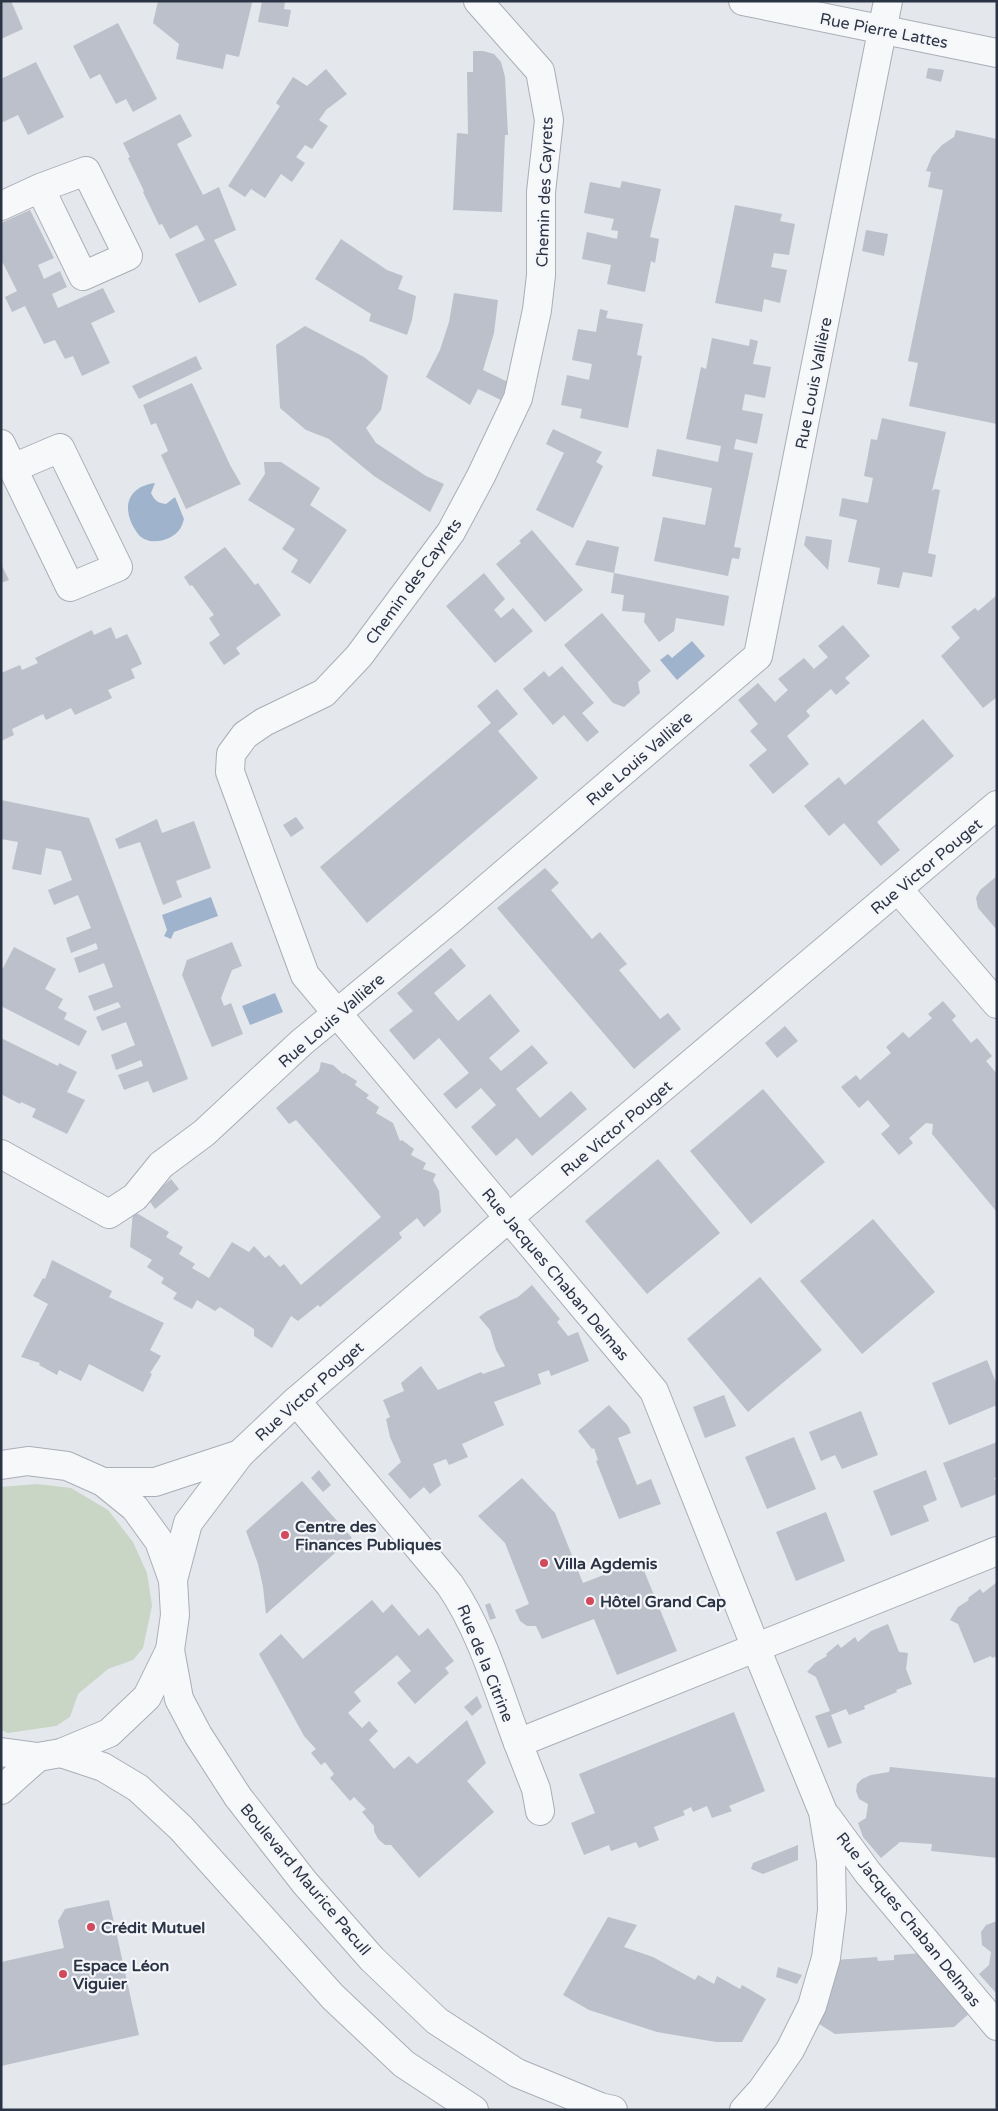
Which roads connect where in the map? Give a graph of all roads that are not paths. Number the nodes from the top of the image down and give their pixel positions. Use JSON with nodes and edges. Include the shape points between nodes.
{"nodes":[{"id":1,"x":478,"y":1,"type":"edge"},
{"id":2,"x":743,"y":1,"type":"edge"},
{"id":3,"x":888,"y":1,"type":"edge"},
{"id":4,"x":882,"y":30,"type":"junction"},
{"id":5,"x":997,"y":53,"type":"edge"},
{"id":6,"x":40,"y":188,"type":"dead end"},
{"id":7,"x":1,"y":206,"type":"edge"},
{"id":8,"x":7,"y":456,"type":"edge"},
{"id":9,"x":230,"y":772,"type":"joint"},
{"id":10,"x":997,"y":806,"type":"edge"},
{"id":11,"x":898,"y":889,"type":"junction"},
{"id":12,"x":997,"y":1004,"type":"edge"},
{"id":13,"x":337,"y":1014,"type":"junction"},
{"id":14,"x":1,"y":1154,"type":"edge"},
{"id":15,"x":509,"y":1218,"type":"junction"},
{"id":16,"x":296,"y":1401,"type":"junction"},
{"id":17,"x":240,"y":1454,"type":"junction"},
{"id":18,"x":1,"y":1465,"type":"edge"},
{"id":19,"x":103,"y":1482,"type":"junction"},
{"id":20,"x":997,"y":1551,"type":"edge"},
{"id":21,"x":172,"y":1580,"type":"junction"},
{"id":22,"x":756,"y":1648,"type":"junction"},
{"id":23,"x":170,"y":1650,"type":"junction"},
{"id":24,"x":518,"y":1743,"type":"junction"},
{"id":25,"x":1,"y":1752,"type":"edge"},
{"id":26,"x":50,"y":1755,"type":"junction"},
{"id":27,"x":1,"y":1790,"type":"edge"},
{"id":28,"x":540,"y":1811,"type":"dead end"},
{"id":29,"x":823,"y":1812,"type":"junction"},
{"id":30,"x":997,"y":2026,"type":"edge"},
{"id":31,"x":474,"y":2110,"type":"edge"},
{"id":32,"x":612,"y":2110,"type":"edge"},
{"id":33,"x":744,"y":2110,"type":"edge"}],
"edges":[{"from":1,"to":9,"type":"street","name":"Chemin des Cayrets","via":[[540,71],[549,120],[541,192],[541,275],[518,398],[451,532],[359,656],[324,693],[264,722],[245,735],[231,754]]},
{"from":2,"to":4,"type":"street","name":"Rue Pierre Lattes"},
{"from":3,"to":4,"type":"street","name":"Rue Louis Vallière"},
{"from":4,"to":5,"type":"street","name":"Rue Pierre Lattes"},
{"from":4,"to":13,"type":"street","name":"Rue Louis Vallière","via":[[758,656]]},
{"from":6,"to":7,"type":"street"},
{"from":8,"to":8,"type":"street","via":[[70,587],[118,567],[60,448]]},
{"from":9,"to":13,"type":"street","name":"Rue Jacques Chaban Delmas","via":[[305,975]]},
{"from":10,"to":11,"type":"street","name":"Rue Victor Pouget"},
{"from":11,"to":12,"type":"street"},
{"from":11,"to":15,"type":"street","name":"Rue Victor Pouget"},
{"from":13,"to":14,"type":"street","name":"Rue Louis Vallière","via":[[204,1133],[161,1165],[135,1197],[109,1214]]},
{"from":13,"to":15,"type":"street","name":"Rue Jacques Chaban Delmas"},
{"from":15,"to":16,"type":"street","name":"Rue Victor Pouget"},
{"from":15,"to":22,"type":"street","name":"Rue Jacques Chaban Delmas","via":[[654,1391]]},
{"from":16,"to":17,"type":"street","name":"Rue Victor Pouget"},
{"from":16,"to":24,"type":"street","name":"Rue de la Citrine","via":[[463,1603]]},
{"from":17,"to":19,"type":"street","name":"Rue Victor Pouget","via":[[155,1482]]},
{"from":17,"to":21,"type":"street","name":"Rue Victor Pouget","via":[[188,1523]]},
{"from":18,"to":19,"type":"street","via":[[28,1461],[67,1466]]},
{"from":19,"to":21,"type":"street","via":[[135,1508],[159,1541]]},
{"from":20,"to":22,"type":"street","name":"Rue de la Citrine"},
{"from":21,"to":23,"type":"street","via":[[175,1615]]},
{"from":22,"to":24,"type":"street","name":"Rue de la Citrine"},
{"from":22,"to":29,"type":"street","name":"Rue Jacques Chaban Delmas"},
{"from":23,"to":26,"type":"street","via":[[147,1697],[109,1732]]},
{"from":23,"to":32,"type":"street","name":"Boulevard Maurice Pacull","via":[[179,1698],[198,1735],[238,1797],[304,1883],[372,1959],[437,2021],[517,2073]]},
{"from":24,"to":28,"type":"street","name":"Rue de la Citrine","via":[[536,1789]]},
{"from":25,"to":26,"type":"street"},
{"from":26,"to":27,"type":"street"},
{"from":26,"to":31,"type":"street","via":[[103,1767],[138,1788],[181,1828],[333,1997],[404,2064]]},
{"from":29,"to":30,"type":"street","name":"Rue Jacques Chaban Delmas","via":[[868,1873]]},
{"from":29,"to":33,"type":"street","name":"Rue Jacques Chaban Delmas","via":[[831,1861],[832,1910],[826,1958],[812,2006],[790,2050]]}]}
